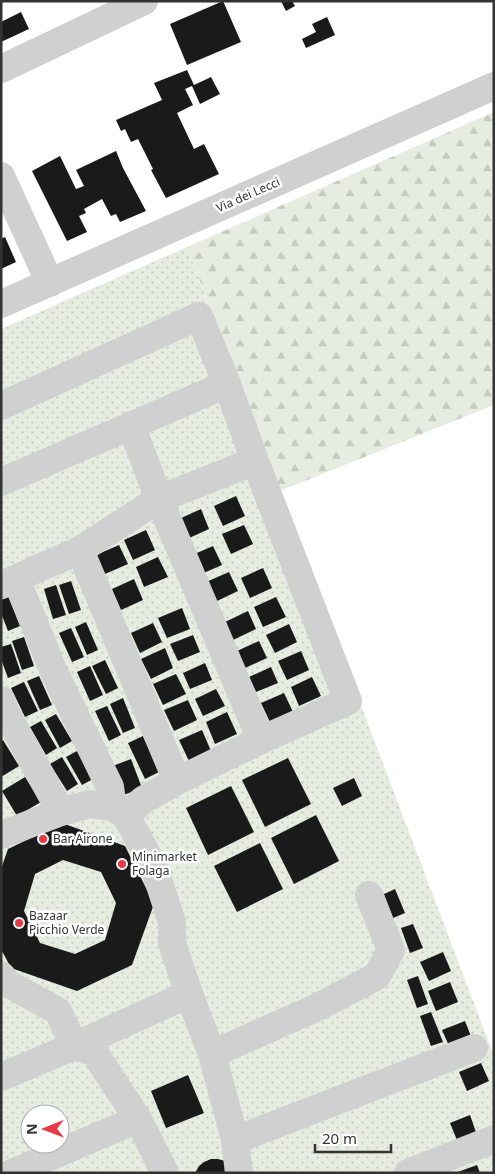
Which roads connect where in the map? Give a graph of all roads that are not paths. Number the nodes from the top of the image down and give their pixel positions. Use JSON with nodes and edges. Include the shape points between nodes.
{"nodes":[{"id":1,"x":144,"y":1,"type":"edge"},
{"id":2,"x":1,"y":69,"type":"edge"},
{"id":3,"x":494,"y":86,"type":"edge"},
{"id":4,"x":1,"y":176,"type":"edge"},
{"id":5,"x":50,"y":283,"type":"junction"},
{"id":6,"x":1,"y":304,"type":"edge"},
{"id":7,"x":227,"y":384,"type":"junction"},
{"id":8,"x":1,"y":406,"type":"edge"},
{"id":9,"x":131,"y":426,"type":"junction"},
{"id":10,"x":255,"y":461,"type":"junction"},
{"id":11,"x":1,"y":482,"type":"edge"},
{"id":12,"x":159,"y":500,"type":"junction"},
{"id":13,"x":80,"y":550,"type":"junction"},
{"id":14,"x":9,"y":582,"type":"edge"},
{"id":15,"x":1,"y":700,"type":"edge"},
{"id":16,"x":261,"y":740,"type":"junction"},
{"id":17,"x":177,"y":781,"type":"junction"},
{"id":18,"x":61,"y":812,"type":"junction"},
{"id":19,"x":120,"y":812,"type":"junction"},
{"id":20,"x":1,"y":835,"type":"edge"},
{"id":21,"x":369,"y":895,"type":"dead end"},
{"id":22,"x":1,"y":975,"type":"edge"},
{"id":23,"x":189,"y":994,"type":"junction"},
{"id":24,"x":74,"y":1046,"type":"junction"},
{"id":25,"x":474,"y":1048,"type":"dead end"},
{"id":26,"x":212,"y":1054,"type":"junction"},
{"id":27,"x":1,"y":1077,"type":"edge"},
{"id":28,"x":138,"y":1119,"type":"junction"},
{"id":29,"x":494,"y":1139,"type":"edge"},
{"id":30,"x":235,"y":1140,"type":"junction"},
{"id":31,"x":12,"y":1173,"type":"edge"},
{"id":32,"x":165,"y":1173,"type":"edge"},
{"id":33,"x":239,"y":1173,"type":"edge"},
{"id":34,"x":408,"y":1173,"type":"edge"}],
"edges":[{"from":1,"to":2,"type":"street"},
{"from":3,"to":5,"type":"street","name":"Via dei Lecci"},
{"from":4,"to":5,"type":"street"},
{"from":5,"to":6,"type":"street","name":"Via dei Lecci"},
{"from":7,"to":8,"type":"street","via":[[199,316]]},
{"from":7,"to":9,"type":"street"},
{"from":7,"to":10,"type":"street"},
{"from":9,"to":11,"type":"street"},
{"from":9,"to":12,"type":"street"},
{"from":10,"to":12,"type":"street"},
{"from":10,"to":16,"type":"street","via":[[348,701]]},
{"from":12,"to":13,"type":"street"},
{"from":12,"to":16,"type":"street"},
{"from":13,"to":14,"type":"street"},
{"from":13,"to":17,"type":"street"},
{"from":14,"to":19,"type":"street"},
{"from":15,"to":18,"type":"street"},
{"from":16,"to":17,"type":"street"},
{"from":17,"to":19,"type":"street"},
{"from":18,"to":19,"type":"street","via":[[89,804]]},
{"from":18,"to":20,"type":"street"},
{"from":19,"to":23,"type":"street","via":[[154,868],[172,922],[172,943]]},
{"from":21,"to":26,"type":"street","via":[[391,950],[376,976],[318,1007]]},
{"from":22,"to":24,"type":"street","via":[[7,983],[58,1012]]},
{"from":23,"to":24,"type":"street"},
{"from":23,"to":26,"type":"street"},
{"from":24,"to":27,"type":"street"},
{"from":24,"to":28,"type":"street","via":[[94,1052]]},
{"from":25,"to":30,"type":"street"},
{"from":26,"to":30,"type":"street"},
{"from":28,"to":31,"type":"street"},
{"from":28,"to":32,"type":"street"},
{"from":29,"to":34,"type":"street"},
{"from":30,"to":33,"type":"street"}]}
